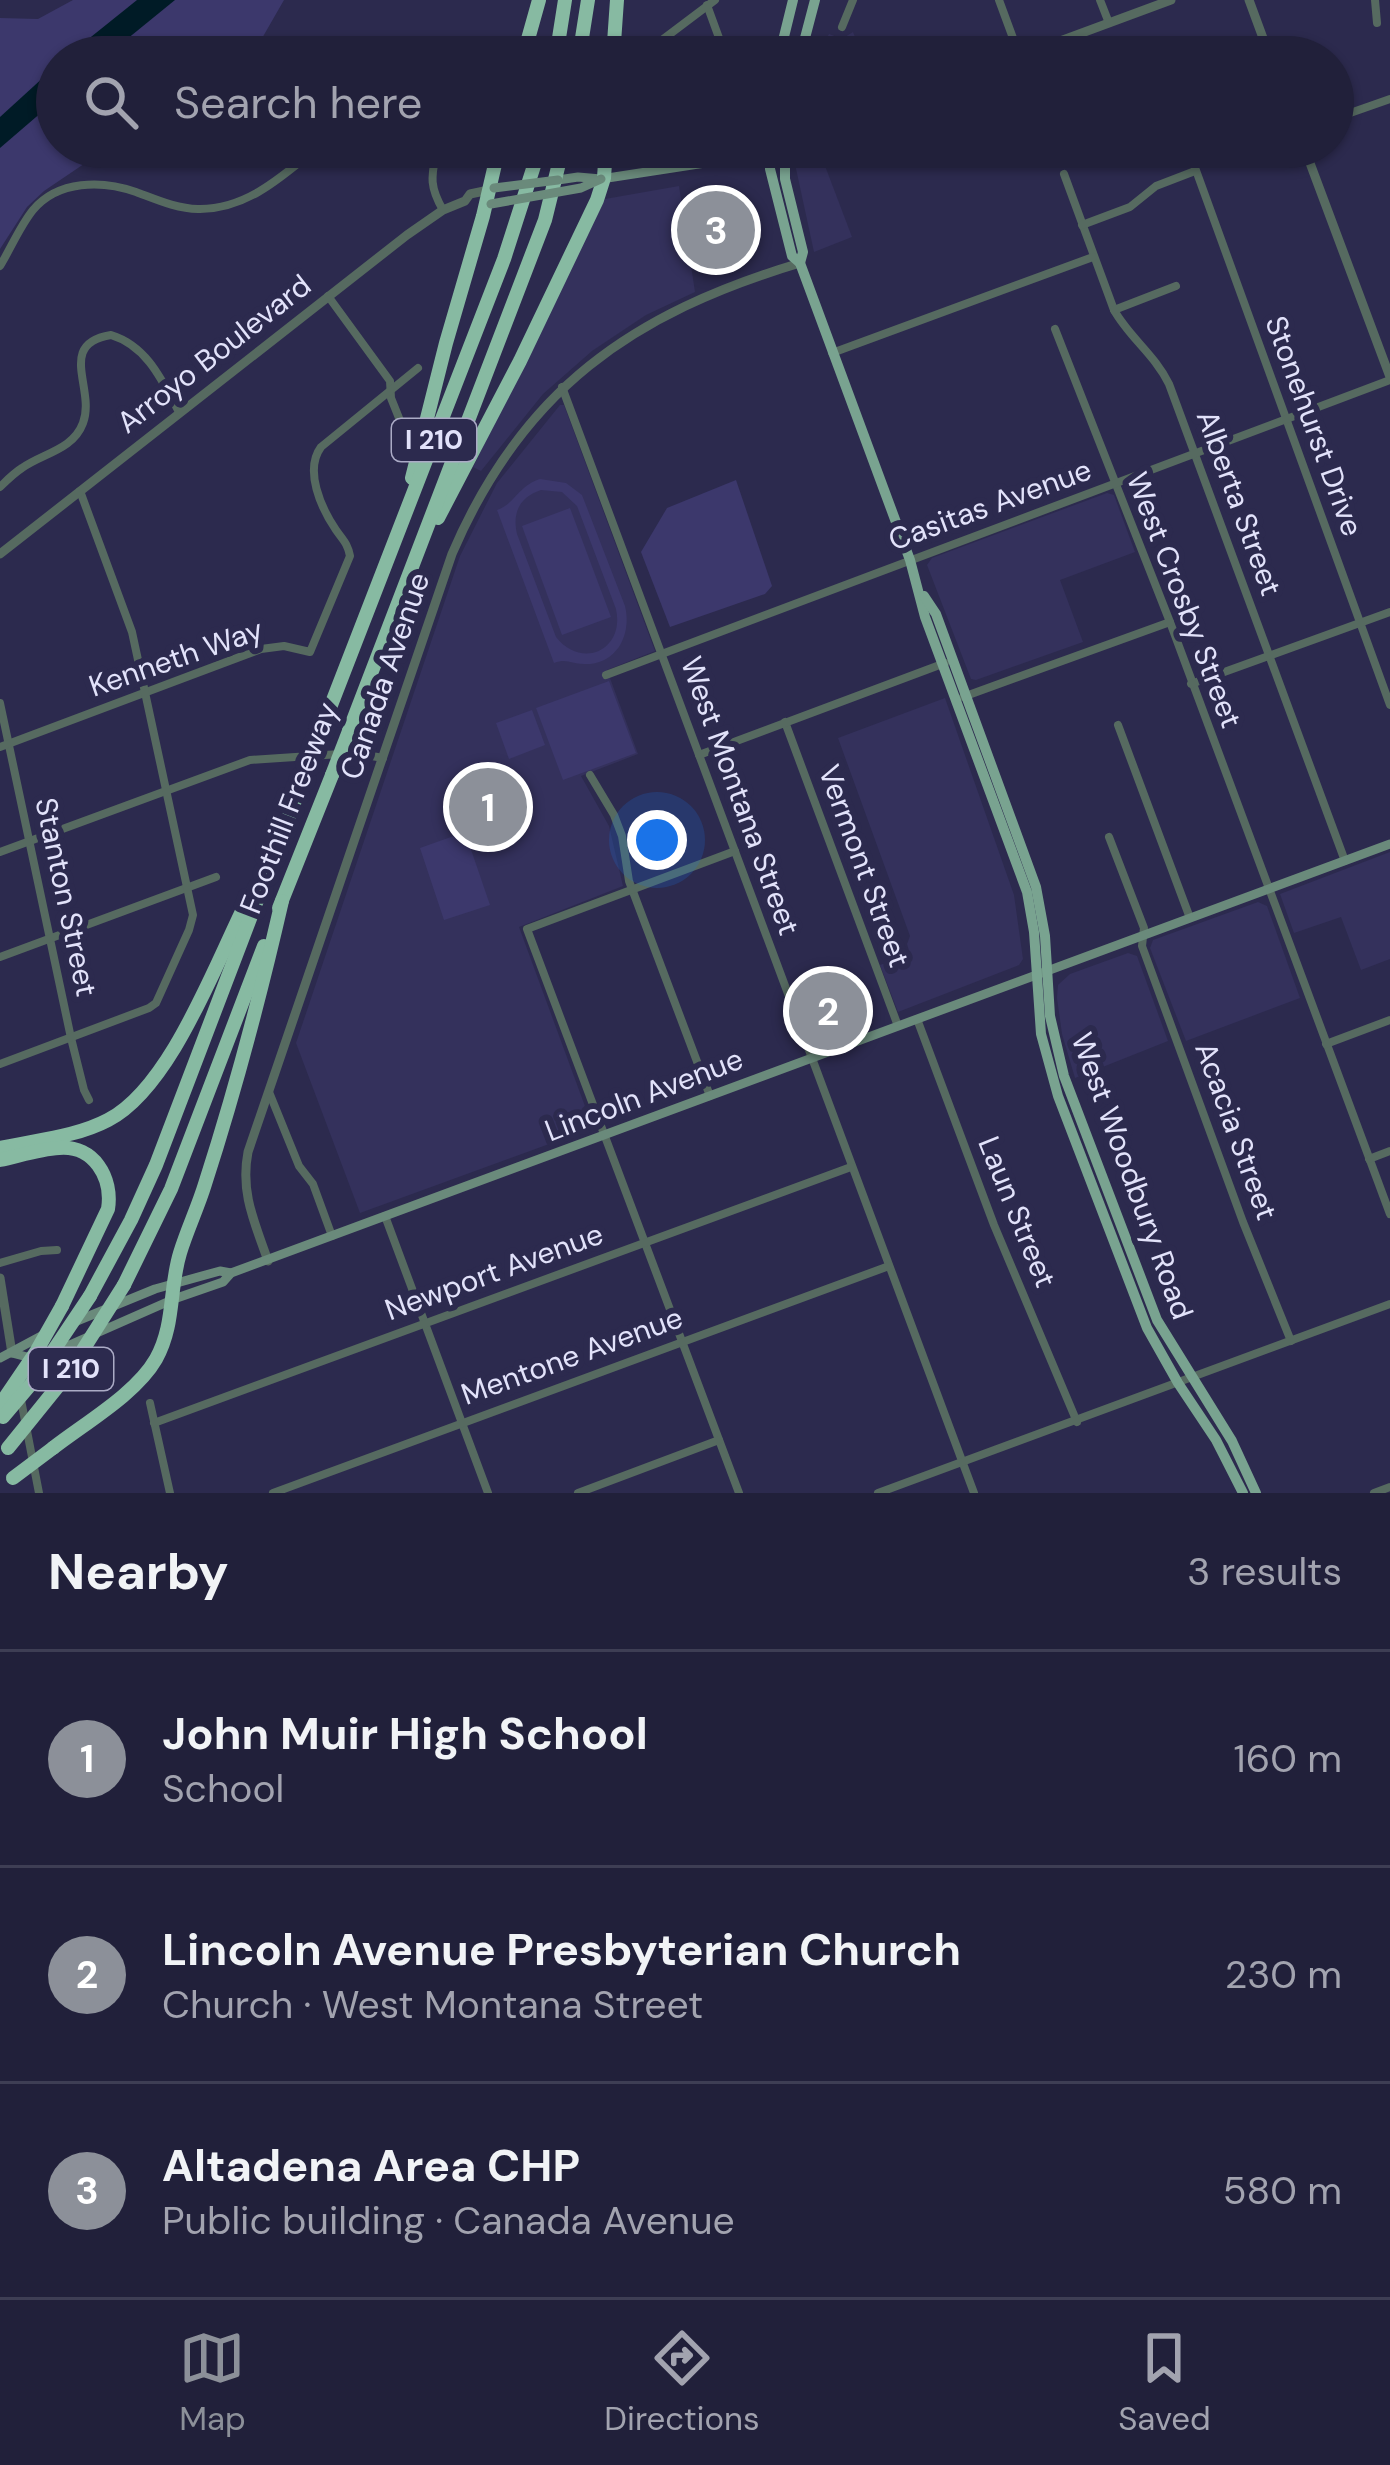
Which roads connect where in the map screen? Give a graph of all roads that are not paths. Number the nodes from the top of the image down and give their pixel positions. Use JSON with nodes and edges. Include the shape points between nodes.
{"nodes":[{"id":1,"x":539,"y":0,"type":"edge"},
{"id":2,"x":565,"y":0,"type":"edge"},
{"id":3,"x":588,"y":0,"type":"edge"},
{"id":4,"x":617,"y":0,"type":"edge"},
{"id":5,"x":793,"y":0,"type":"edge"},
{"id":6,"x":814,"y":0,"type":"edge"},
{"id":7,"x":853,"y":0,"type":"edge"},
{"id":8,"x":999,"y":0,"type":"edge"},
{"id":9,"x":1100,"y":0,"type":"edge"},
{"id":10,"x":1172,"y":0,"type":"edge"},
{"id":11,"x":1249,"y":0,"type":"edge"},
{"id":12,"x":1375,"y":0,"type":"edge"},
{"id":13,"x":711,"y":3,"type":"edge"},
{"id":14,"x":1109,"y":23,"type":"junction"},
{"id":15,"x":1377,"y":23,"type":"dead end"},
{"id":16,"x":842,"y":27,"type":"dead end"},
{"id":17,"x":529,"y":36,"type":"edge"},
{"id":18,"x":559,"y":36,"type":"edge"},
{"id":19,"x":582,"y":36,"type":"edge"},
{"id":20,"x":614,"y":36,"type":"edge"},
{"id":21,"x":667,"y":36,"type":"edge"},
{"id":22,"x":720,"y":36,"type":"edge"},
{"id":23,"x":784,"y":36,"type":"edge"},
{"id":24,"x":805,"y":36,"type":"edge"},
{"id":25,"x":1012,"y":36,"type":"edge"},
{"id":26,"x":1075,"y":36,"type":"edge"},
{"id":27,"x":1262,"y":36,"type":"edge"},
{"id":28,"x":1389,"y":102,"type":"edge"},
{"id":29,"x":1354,"y":112,"type":"edge"},
{"id":30,"x":291,"y":168,"type":"edge"},
{"id":31,"x":433,"y":168,"type":"edge"},
{"id":32,"x":495,"y":168,"type":"edge"},
{"id":33,"x":534,"y":168,"type":"edge"},
{"id":34,"x":558,"y":168,"type":"edge"},
{"id":35,"x":604,"y":168,"type":"edge"},
{"id":36,"x":673,"y":168,"type":"edge"},
{"id":37,"x":770,"y":168,"type":"edge"},
{"id":38,"x":1192,"y":168,"type":"edge"},
{"id":39,"x":1194,"y":168,"type":"edge"},
{"id":40,"x":1312,"y":168,"type":"edge"},
{"id":41,"x":1064,"y":175,"type":"dead end"},
{"id":42,"x":603,"y":179,"type":"junction"},
{"id":43,"x":490,"y":196,"type":"junction"},
{"id":44,"x":443,"y":210,"type":"junction"},
{"id":45,"x":1082,"y":224,"type":"junction"},
{"id":46,"x":1094,"y":257,"type":"junction"},
{"id":47,"x":800,"y":263,"type":"junction"},
{"id":48,"x":0,"y":266,"type":"edge"},
{"id":49,"x":1176,"y":286,"type":"dead end"},
{"id":50,"x":328,"y":296,"type":"junction"},
{"id":51,"x":1114,"y":310,"type":"junction"},
{"id":52,"x":1055,"y":329,"type":"dead end"},
{"id":53,"x":832,"y":353,"type":"junction"},
{"id":54,"x":418,"y":368,"type":"dead end"},
{"id":55,"x":1390,"y":379,"type":"edge"},
{"id":56,"x":562,"y":387,"type":"junction"},
{"id":57,"x":391,"y":389,"type":"junction"},
{"id":58,"x":178,"y":412,"type":"junction"},
{"id":59,"x":1286,"y":420,"type":"junction"},
{"id":60,"x":401,"y":423,"type":"dead end"},
{"id":61,"x":1195,"y":455,"type":"junction"},
{"id":62,"x":1116,"y":484,"type":"junction"},
{"id":63,"x":0,"y":487,"type":"edge"},
{"id":64,"x":80,"y":490,"type":"junction"},
{"id":65,"x":394,"y":546,"type":"junction"},
{"id":66,"x":0,"y":554,"type":"edge"},
{"id":67,"x":910,"y":560,"type":"junction"},
{"id":68,"x":410,"y":570,"type":"junction"},
{"id":69,"x":1390,"y":612,"type":"edge"},
{"id":70,"x":1170,"y":622,"type":"junction"},
{"id":71,"x":1360,"y":623,"type":"junction"},
{"id":72,"x":661,"y":653,"type":"junction"},
{"id":73,"x":1270,"y":656,"type":"junction"},
{"id":74,"x":948,"y":662,"type":"junction"},
{"id":75,"x":606,"y":675,"type":"dead end"},
{"id":76,"x":1191,"y":684,"type":"junction"},
{"id":77,"x":146,"y":693,"type":"junction"},
{"id":78,"x":961,"y":698,"type":"junction"},
{"id":79,"x":0,"y":704,"type":"edge"},
{"id":80,"x":1390,"y":705,"type":"edge"},
{"id":81,"x":785,"y":722,"type":"junction"},
{"id":82,"x":1118,"y":725,"type":"dead end"},
{"id":83,"x":4,"y":745,"type":"edge"},
{"id":84,"x":699,"y":755,"type":"junction"},
{"id":85,"x":382,"y":758,"type":"junction"},
{"id":86,"x":590,"y":775,"type":"dead end"},
{"id":87,"x":167,"y":790,"type":"junction"},
{"id":88,"x":1109,"y":837,"type":"dead end"},
{"id":89,"x":30,"y":840,"type":"junction"},
{"id":90,"x":278,"y":843,"type":"junction"},
{"id":91,"x":1390,"y":844,"type":"edge"},
{"id":92,"x":735,"y":851,"type":"junction"},
{"id":93,"x":0,"y":852,"type":"edge"},
{"id":94,"x":1345,"y":861,"type":"junction"},
{"id":95,"x":216,"y":877,"type":"dead end"},
{"id":96,"x":186,"y":887,"type":"junction"},
{"id":97,"x":633,"y":889,"type":"junction"},
{"id":98,"x":1268,"y":889,"type":"junction"},
{"id":99,"x":282,"y":902,"type":"junction"},
{"id":100,"x":1190,"y":918,"type":"junction"},
{"id":101,"x":1142,"y":937,"type":"junction"},
{"id":102,"x":50,"y":938,"type":"junction"},
{"id":103,"x":0,"y":957,"type":"edge"},
{"id":104,"x":1042,"y":974,"type":"junction"},
{"id":105,"x":917,"y":1019,"type":"junction"},
{"id":106,"x":1390,"y":1020,"type":"edge"},
{"id":107,"x":898,"y":1026,"type":"junction"},
{"id":108,"x":71,"y":1038,"type":"junction"},
{"id":109,"x":1326,"y":1044,"type":"junction"},
{"id":110,"x":812,"y":1058,"type":"junction"},
{"id":111,"x":0,"y":1064,"type":"edge"},
{"id":112,"x":269,"y":1091,"type":"junction"},
{"id":113,"x":710,"y":1096,"type":"junction"},
{"id":114,"x":89,"y":1100,"type":"dead end"},
{"id":115,"x":605,"y":1135,"type":"junction"},
{"id":116,"x":0,"y":1148,"type":"edge"},
{"id":117,"x":1390,"y":1151,"type":"edge"},
{"id":118,"x":1369,"y":1159,"type":"junction"},
{"id":119,"x":0,"y":1160,"type":"edge"},
{"id":120,"x":851,"y":1167,"type":"junction"},
{"id":121,"x":1390,"y":1214,"type":"edge"},
{"id":122,"x":385,"y":1216,"type":"junction"},
{"id":123,"x":333,"y":1238,"type":"junction"},
{"id":124,"x":645,"y":1241,"type":"junction"},
{"id":125,"x":57,"y":1250,"type":"dead end"},
{"id":126,"x":268,"y":1261,"type":"junction"},
{"id":127,"x":0,"y":1263,"type":"edge"},
{"id":128,"x":889,"y":1266,"type":"junction"},
{"id":129,"x":0,"y":1278,"type":"edge"},
{"id":130,"x":174,"y":1292,"type":"junction"},
{"id":131,"x":1390,"y":1304,"type":"edge"},
{"id":132,"x":425,"y":1323,"type":"junction"},
{"id":133,"x":682,"y":1341,"type":"junction"},
{"id":134,"x":1291,"y":1341,"type":"junction"},
{"id":135,"x":12,"y":1353,"type":"junction"},
{"id":136,"x":0,"y":1358,"type":"edge"},
{"id":137,"x":1184,"y":1381,"type":"junction"},
{"id":138,"x":150,"y":1403,"type":"dead end"},
{"id":139,"x":1,"y":1414,"type":"edge"},
{"id":140,"x":462,"y":1422,"type":"junction"},
{"id":141,"x":1077,"y":1422,"type":"junction"},
{"id":142,"x":154,"y":1423,"type":"junction"},
{"id":143,"x":719,"y":1440,"type":"junction"},
{"id":144,"x":4,"y":1452,"type":"edge"},
{"id":145,"x":962,"y":1462,"type":"junction"},
{"id":146,"x":6,"y":1483,"type":"edge"},
{"id":147,"x":1390,"y":1487,"type":"edge"},
{"id":148,"x":39,"y":1493,"type":"edge"},
{"id":149,"x":170,"y":1493,"type":"edge"},
{"id":150,"x":272,"y":1493,"type":"edge"},
{"id":151,"x":488,"y":1493,"type":"edge"},
{"id":152,"x":578,"y":1493,"type":"edge"},
{"id":153,"x":739,"y":1493,"type":"edge"},
{"id":154,"x":878,"y":1493,"type":"edge"},
{"id":155,"x":974,"y":1493,"type":"edge"},
{"id":156,"x":1243,"y":1493,"type":"edge"},
{"id":157,"x":1256,"y":1493,"type":"edge"},
{"id":158,"x":1374,"y":1493,"type":"edge"}],
"edges":[{"from":1,"to":17,"type":"highway"},
{"from":2,"to":18,"type":"highway"},
{"from":3,"to":19,"type":"highway"},
{"from":4,"to":20,"type":"highway"},
{"from":5,"to":23,"type":"main road"},
{"from":6,"to":24,"type":"main road"},
{"from":7,"to":16,"type":"street"},
{"from":8,"to":25,"type":"street"},
{"from":9,"to":14,"type":"street"},
{"from":10,"to":14,"type":"street"},
{"from":11,"to":27,"type":"street"},
{"from":12,"to":15,"type":"street"},
{"from":13,"to":21,"type":"street"},
{"from":13,"to":22,"type":"street"},
{"from":14,"to":26,"type":"street"},
{"from":28,"to":29,"type":"street"},
{"from":30,"to":48,"type":"street","via":[[235,203],[197,209],[121,187],[68,187],[34,210]]},
{"from":31,"to":44,"type":"street"},
{"from":32,"to":43,"type":"highway"},
{"from":33,"to":65,"type":"highway","name":"Foothill Freeway","number":"I 210"},
{"from":34,"to":68,"type":"highway","name":"Foothill Freeway","number":"I 210"},
{"from":35,"to":42,"type":"highway"},
{"from":36,"to":42,"type":"main road","name":"Arroyo Boulevard"},
{"from":37,"to":47,"type":"main road","name":"West Woodbury Road"},
{"from":38,"to":45,"type":"street","name":"Stonehurst Drive","via":[[1130,207]]},
{"from":39,"to":59,"type":"street","name":"Stonehurst Drive"},
{"from":40,"to":55,"type":"street"},
{"from":41,"to":45,"type":"street","name":"Alberta Street"},
{"from":42,"to":43,"type":"main road","name":"Arroyo Boulevard","bridge":true},
{"from":42,"to":68,"type":"highway","via":[[520,361]]},
{"from":43,"to":44,"type":"street","name":"Arroyo Boulevard"},
{"from":43,"to":65,"type":"highway"},
{"from":44,"to":50,"type":"street","name":"Arroyo Boulevard"},
{"from":45,"to":46,"type":"street","name":"Alberta Street"},
{"from":46,"to":51,"type":"street","name":"Alberta Street"},
{"from":46,"to":53,"type":"street"},
{"from":47,"to":53,"type":"main road","name":"West Woodbury Road"},
{"from":47,"to":56,"type":"street","name":"Canada Avenue","via":[[650,324]]},
{"from":49,"to":51,"type":"street"},
{"from":50,"to":57,"type":"street"},
{"from":50,"to":58,"type":"street","name":"Arroyo Boulevard"},
{"from":51,"to":61,"type":"street","name":"Alberta Street","via":[[1162,370]]},
{"from":52,"to":62,"type":"street","name":"West Crosby Street"},
{"from":53,"to":67,"type":"main road","name":"West Woodbury Road"},
{"from":54,"to":57,"type":"street","name":"Kenneth Way"},
{"from":55,"to":59,"type":"street","name":"Casitas Avenue"},
{"from":56,"to":72,"type":"street","name":"West Montana Street"},
{"from":56,"to":85,"type":"street","name":"Canada Avenue","via":[[510,448],[465,523]]},
{"from":57,"to":60,"type":"street"},
{"from":57,"to":77,"type":"street","name":"Kenneth Way","via":[[313,457],[328,517],[350,556],[310,652],[261,650]]},
{"from":58,"to":63,"type":"street","via":[[137,347],[111,334],[95,339],[81,358],[86,412],[79,431]]},
{"from":58,"to":64,"type":"street","name":"Arroyo Boulevard"},
{"from":59,"to":61,"type":"street","name":"Casitas Avenue"},
{"from":59,"to":71,"type":"street","name":"Stonehurst Drive"},
{"from":61,"to":62,"type":"street","name":"Casitas Avenue"},
{"from":61,"to":73,"type":"street","name":"Alberta Street"},
{"from":62,"to":67,"type":"street","name":"Casitas Avenue"},
{"from":62,"to":70,"type":"street","name":"West Crosby Street"},
{"from":64,"to":66,"type":"street","name":"Arroyo Boulevard"},
{"from":64,"to":77,"type":"street"},
{"from":65,"to":90,"type":"highway","name":"Foothill Freeway","number":"I 210","bridge":true},
{"from":67,"to":72,"type":"street","name":"Casitas Avenue"},
{"from":67,"to":74,"type":"main road","name":"West Woodbury Road"},
{"from":68,"to":99,"type":"highway","name":"Foothill Freeway","number":"I 210","bridge":true},
{"from":69,"to":71,"type":"street"},
{"from":70,"to":76,"type":"street","name":"West Crosby Street"},
{"from":70,"to":78,"type":"street"},
{"from":71,"to":73,"type":"street"},
{"from":71,"to":80,"type":"street","name":"Stonehurst Drive"},
{"from":72,"to":75,"type":"street","name":"Casitas Avenue"},
{"from":72,"to":84,"type":"street","name":"West Montana Street"},
{"from":73,"to":76,"type":"street"},
{"from":73,"to":94,"type":"street","name":"Alberta Street"},
{"from":74,"to":78,"type":"main road","name":"West Woodbury Road"},
{"from":74,"to":81,"type":"street"},
{"from":76,"to":98,"type":"street","name":"West Crosby Street"},
{"from":77,"to":83,"type":"street","name":"Kenneth Way"},
{"from":77,"to":87,"type":"street"},
{"from":78,"to":104,"type":"main road","name":"West Woodbury Road","via":[[1027,892]]},
{"from":79,"to":83,"type":"street","name":"Stanton Street"},
{"from":81,"to":84,"type":"street"},
{"from":81,"to":107,"type":"street","name":"Vermont Street"},
{"from":82,"to":100,"type":"street"},
{"from":83,"to":89,"type":"street","name":"Stanton Street"},
{"from":84,"to":92,"type":"street","name":"West Montana Street"},
{"from":85,"to":87,"type":"street","via":[[250,760]]},
{"from":85,"to":112,"type":"street","name":"Canada Avenue"},
{"from":86,"to":97,"type":"street","via":[[622,836]]},
{"from":87,"to":89,"type":"street"},
{"from":87,"to":96,"type":"street"},
{"from":88,"to":101,"type":"street","name":"Acacia Street"},
{"from":89,"to":93,"type":"street"},
{"from":89,"to":102,"type":"street","name":"Stanton Street"},
{"from":90,"to":116,"type":"highway","via":[[146,1091],[101,1124]]},
{"from":90,"to":139,"type":"highway","name":"Foothill Freeway","number":"I 210","bridge":true,"via":[[131,1220],[32,1384]]},
{"from":91,"to":94,"type":"main road","name":"Lincoln Avenue"},
{"from":92,"to":97,"type":"street"},
{"from":92,"to":110,"type":"street","name":"West Montana Street"},
{"from":94,"to":98,"type":"main road","name":"Lincoln Avenue"},
{"from":95,"to":96,"type":"street"},
{"from":96,"to":102,"type":"street"},
{"from":96,"to":108,"type":"street","via":[[193,921],[156,1003]]},
{"from":97,"to":113,"type":"street"},
{"from":97,"to":115,"type":"street","via":[[527,929]]},
{"from":98,"to":100,"type":"main road","name":"Lincoln Avenue"},
{"from":98,"to":109,"type":"street","name":"West Crosby Street"},
{"from":99,"to":130,"type":"highway"},
{"from":99,"to":144,"type":"highway","name":"Foothill Freeway","number":"I 210","bridge":true,"via":[[124,1285],[67,1375]]},
{"from":100,"to":101,"type":"main road","name":"Lincoln Avenue"},
{"from":101,"to":104,"type":"main road","name":"Lincoln Avenue"},
{"from":101,"to":134,"type":"street","name":"Acacia Street"},
{"from":102,"to":103,"type":"street"},
{"from":102,"to":108,"type":"street","name":"Stanton Street"},
{"from":104,"to":105,"type":"main road","name":"Lincoln Avenue"},
{"from":104,"to":137,"type":"main road","name":"West Woodbury Road","via":[[1062,1072]]},
{"from":105,"to":107,"type":"main road","name":"Lincoln Avenue"},
{"from":105,"to":141,"type":"street","name":"Laun Street"},
{"from":106,"to":109,"type":"street"},
{"from":107,"to":110,"type":"main road","name":"Lincoln Avenue"},
{"from":108,"to":111,"type":"street"},
{"from":108,"to":114,"type":"street","name":"Stanton Street"},
{"from":109,"to":118,"type":"street","name":"West Crosby Street"},
{"from":110,"to":113,"type":"main road","name":"Lincoln Avenue"},
{"from":110,"to":120,"type":"street","name":"West Montana Street"},
{"from":112,"to":123,"type":"street"},
{"from":112,"to":126,"type":"street","name":"Canada Avenue","via":[[244,1170]]},
{"from":113,"to":115,"type":"main road","name":"Lincoln Avenue"},
{"from":115,"to":122,"type":"main road","name":"Lincoln Avenue"},
{"from":115,"to":124,"type":"street"},
{"from":117,"to":118,"type":"street"},
{"from":118,"to":121,"type":"street","name":"West Crosby Street"},
{"from":119,"to":139,"type":"highway","bridge":true,"via":[[68,1148],[100,1167],[110,1193],[62,1306]]},
{"from":120,"to":124,"type":"street","name":"Newport Avenue"},
{"from":120,"to":128,"type":"street","name":"West Montana Street"},
{"from":122,"to":123,"type":"main road","name":"Lincoln Avenue"},
{"from":122,"to":132,"type":"street"},
{"from":123,"to":126,"type":"main road","name":"Lincoln Avenue"},
{"from":124,"to":132,"type":"street","name":"Newport Avenue"},
{"from":124,"to":133,"type":"street"},
{"from":125,"to":127,"type":"street"},
{"from":126,"to":130,"type":"main road","name":"Lincoln Avenue"},
{"from":128,"to":133,"type":"street","name":"Mentone Avenue"},
{"from":128,"to":145,"type":"street","name":"West Montana Street"},
{"from":129,"to":135,"type":"street"},
{"from":130,"to":135,"type":"main road","name":"Lincoln Avenue","via":[[155,1289]]},
{"from":130,"to":135,"type":"main road","name":"Lincoln Avenue","via":[[36,1359]]},
{"from":130,"to":146,"type":"highway","bridge":true,"via":[[154,1364]]},
{"from":131,"to":134,"type":"street"},
{"from":132,"to":140,"type":"street"},
{"from":132,"to":142,"type":"street","name":"Newport Avenue"},
{"from":133,"to":140,"type":"street","name":"Mentone Avenue"},
{"from":133,"to":143,"type":"street"},
{"from":134,"to":137,"type":"street"},
{"from":135,"to":136,"type":"main road","name":"Lincoln Avenue"},
{"from":135,"to":148,"type":"street"},
{"from":137,"to":141,"type":"street"},
{"from":137,"to":156,"type":"main road","name":"West Woodbury Road"},
{"from":137,"to":157,"type":"main road","name":"West Woodbury Road","via":[[1232,1441]]},
{"from":138,"to":142,"type":"street"},
{"from":140,"to":150,"type":"street","name":"Mentone Avenue"},
{"from":140,"to":151,"type":"street"},
{"from":141,"to":145,"type":"street"},
{"from":142,"to":149,"type":"street"},
{"from":143,"to":152,"type":"street"},
{"from":143,"to":153,"type":"street"},
{"from":145,"to":154,"type":"street"},
{"from":145,"to":155,"type":"street","name":"West Montana Street"},
{"from":147,"to":158,"type":"street"}]}
